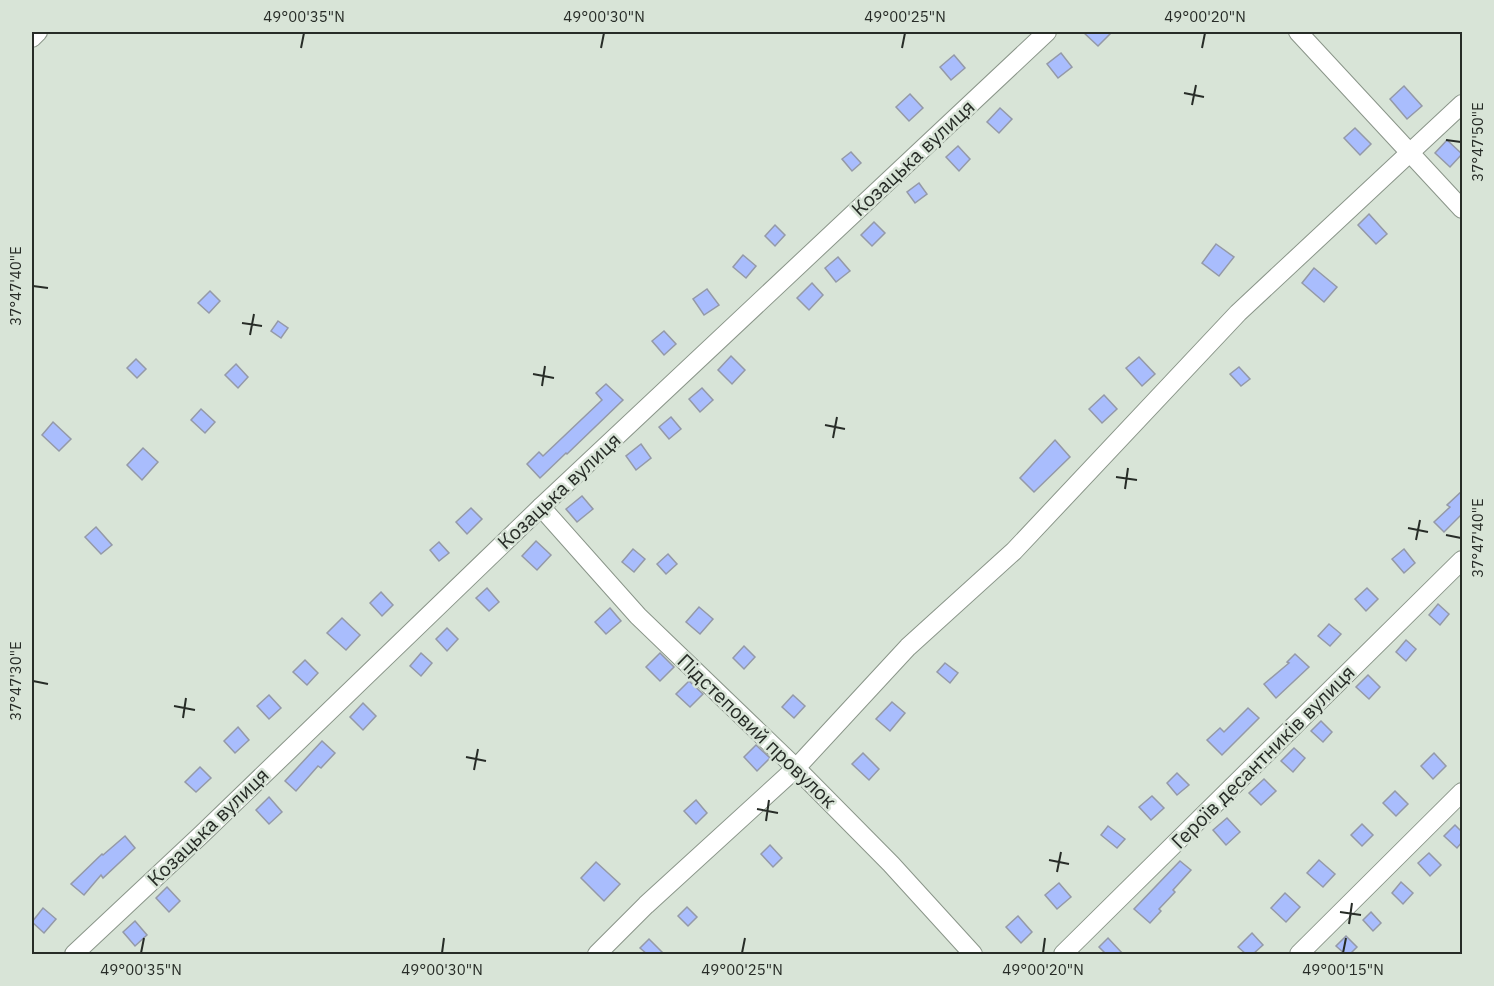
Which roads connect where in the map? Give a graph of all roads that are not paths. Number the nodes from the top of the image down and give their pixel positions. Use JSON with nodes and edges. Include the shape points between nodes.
{"nodes":[{"id":1,"x":38,"y":32,"type":"edge"},
{"id":2,"x":1047,"y":32,"type":"edge"},
{"id":3,"x":1298,"y":32,"type":"edge"},
{"id":4,"x":32,"y":38,"type":"edge"},
{"id":5,"x":1462,"y":104,"type":"edge"},
{"id":6,"x":1410,"y":154,"type":"junction"},
{"id":7,"x":1462,"y":209,"type":"edge"},
{"id":8,"x":541,"y":507,"type":"junction"},
{"id":9,"x":1462,"y":560,"type":"edge"},
{"id":10,"x":796,"y":768,"type":"junction"},
{"id":11,"x":1462,"y":792,"type":"edge"},
{"id":12,"x":74,"y":954,"type":"edge"},
{"id":13,"x":597,"y":954,"type":"edge"},
{"id":14,"x":973,"y":954,"type":"edge"},
{"id":15,"x":1063,"y":954,"type":"edge"},
{"id":16,"x":1299,"y":954,"type":"edge"}],
"edges":[{"from":1,"to":4,"type":"street"},
{"from":2,"to":8,"type":"street","name":"Козацька вулиця"},
{"from":3,"to":6,"type":"street"},
{"from":5,"to":6,"type":"street"},
{"from":6,"to":7,"type":"street"},
{"from":6,"to":10,"type":"street","via":[[1238,312],[1014,551],[908,647]]},
{"from":8,"to":10,"type":"street","name":"Підстеповий провулок","via":[[638,616]]},
{"from":8,"to":12,"type":"street","name":"Козацька вулиця"},
{"from":9,"to":15,"type":"street","name":"Героїв десантників вулиця"},
{"from":10,"to":13,"type":"street"},
{"from":10,"to":14,"type":"street","name":"Підстеповий провулок"},
{"from":11,"to":16,"type":"street"}]}
